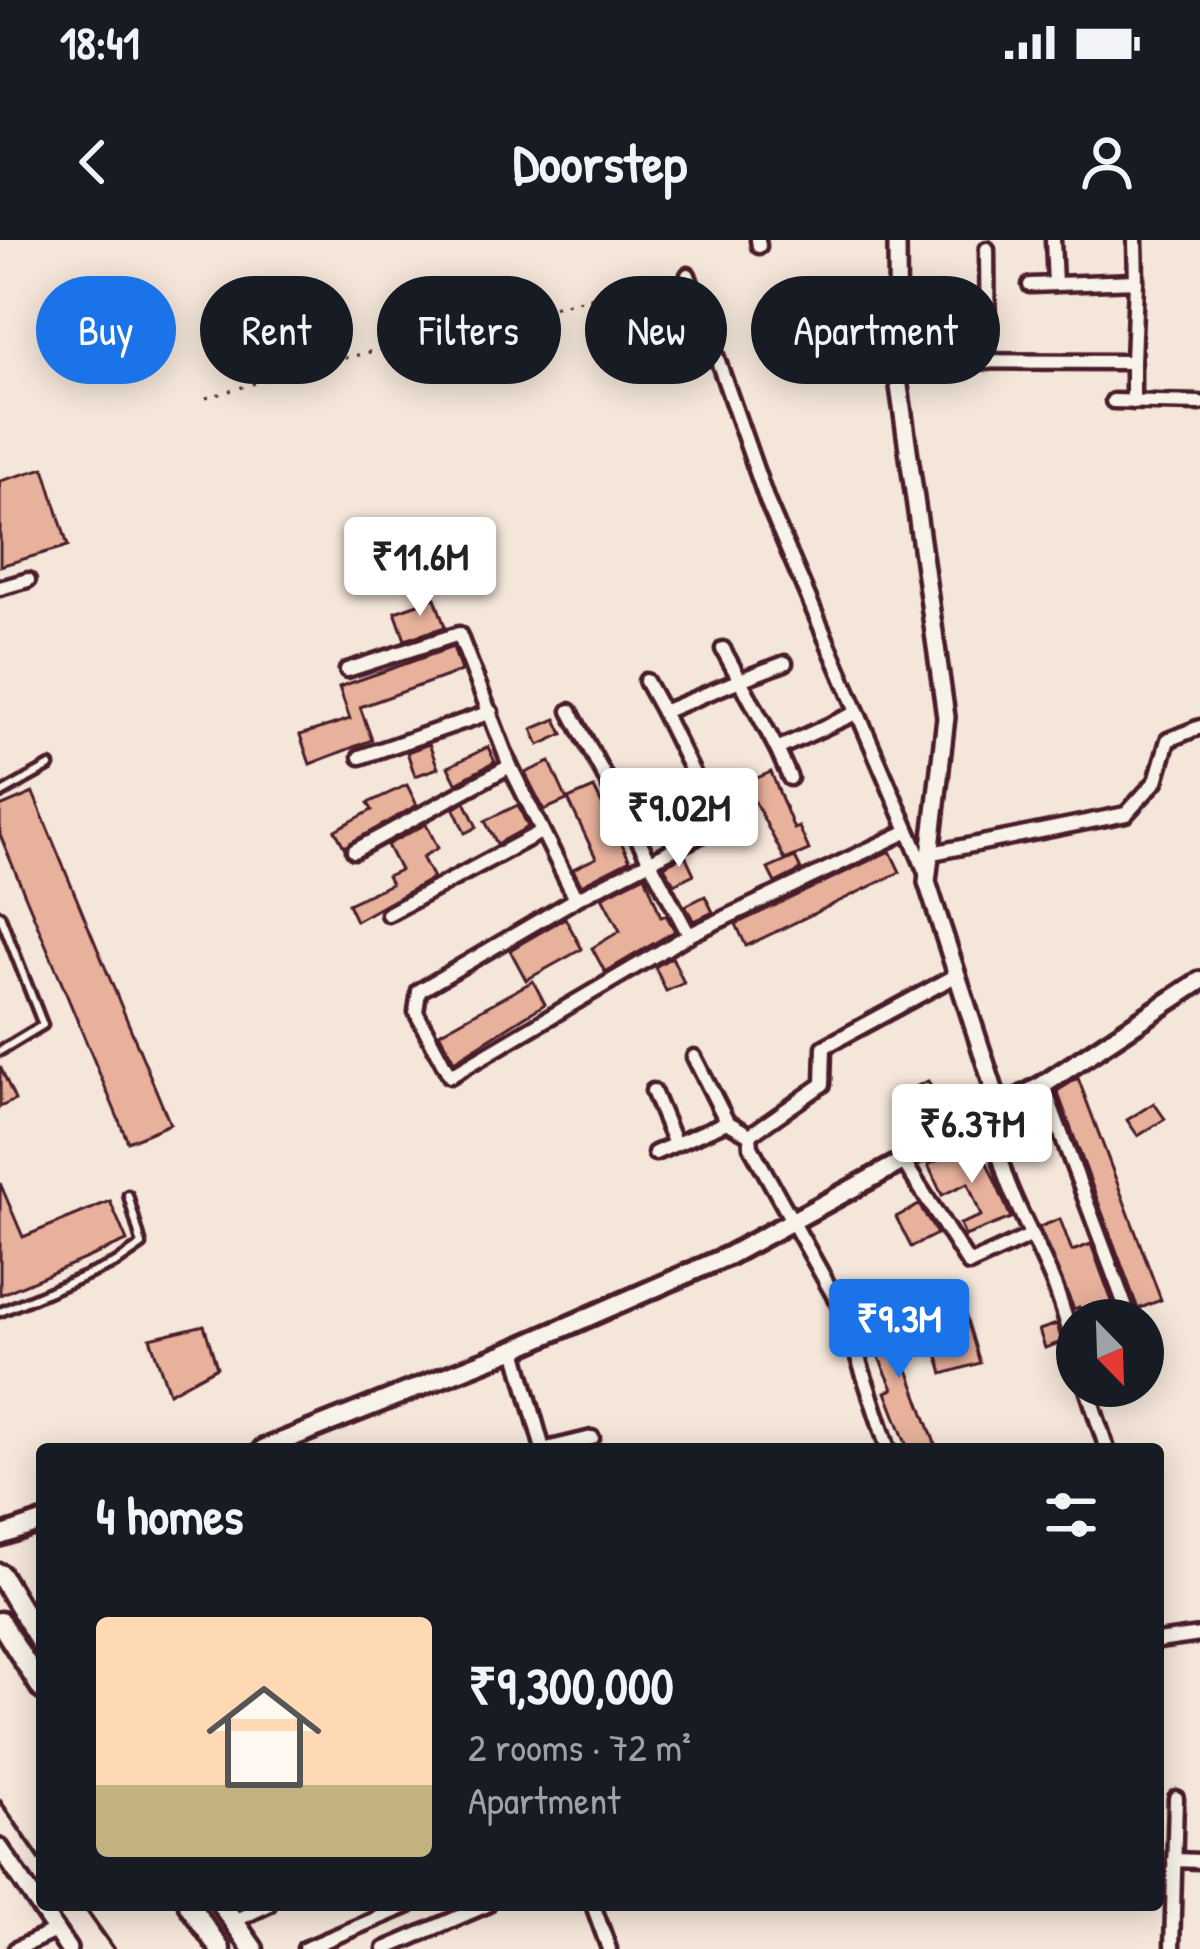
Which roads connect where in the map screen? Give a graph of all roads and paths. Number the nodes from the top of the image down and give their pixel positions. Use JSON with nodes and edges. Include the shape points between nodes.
{"nodes":[{"id":1,"x":897,"y":240,"type":"edge"},
{"id":2,"x":1053,"y":240,"type":"edge"},
{"id":3,"x":1135,"y":240,"type":"edge"},
{"id":4,"x":987,"y":249,"type":"dead end"},
{"id":5,"x":688,"y":275,"type":"joint"},
{"id":6,"x":897,"y":276,"type":"edge"},
{"id":7,"x":987,"y":276,"type":"edge"},
{"id":8,"x":1136,"y":281,"type":"junction"},
{"id":9,"x":1055,"y":284,"type":"junction"},
{"id":10,"x":1030,"y":285,"type":"dead end"},
{"id":11,"x":1000,"y":362,"type":"edge"},
{"id":12,"x":1133,"y":362,"type":"junction"},
{"id":13,"x":901,"y":384,"type":"edge"},
{"id":14,"x":206,"y":398,"type":"dead end"},
{"id":15,"x":1113,"y":401,"type":"dead end"},
{"id":16,"x":1132,"y":402,"type":"junction"},
{"id":17,"x":1200,"y":403,"type":"edge"},
{"id":18,"x":28,"y":580,"type":"dead end"},
{"id":19,"x":0,"y":588,"type":"edge"},
{"id":20,"x":723,"y":649,"type":"dead end"},
{"id":21,"x":785,"y":663,"type":"dead end"},
{"id":22,"x":347,"y":670,"type":"dead end"},
{"id":23,"x":740,"y":680,"type":"junction"},
{"id":24,"x":646,"y":681,"type":"dead end"},
{"id":25,"x":570,"y":711,"type":"dead end"},
{"id":26,"x":491,"y":712,"type":"junction"},
{"id":27,"x":663,"y":712,"type":"junction"},
{"id":28,"x":856,"y":713,"type":"junction"},
{"id":29,"x":1200,"y":728,"type":"edge"},
{"id":30,"x":777,"y":749,"type":"junction"},
{"id":31,"x":361,"y":758,"type":"dead end"},
{"id":32,"x":50,"y":766,"type":"dead end"},
{"id":33,"x":509,"y":766,"type":"junction"},
{"id":34,"x":790,"y":778,"type":"dead end"},
{"id":35,"x":0,"y":794,"type":"edge"},
{"id":36,"x":908,"y":831,"type":"junction"},
{"id":37,"x":541,"y":832,"type":"junction"},
{"id":38,"x":354,"y":851,"type":"dead end"},
{"id":39,"x":932,"y":853,"type":"junction"},
{"id":40,"x":649,"y":860,"type":"junction"},
{"id":41,"x":928,"y":876,"type":"junction"},
{"id":42,"x":576,"y":898,"type":"junction"},
{"id":43,"x":0,"y":914,"type":"edge"},
{"id":44,"x":388,"y":914,"type":"dead end"},
{"id":45,"x":689,"y":935,"type":"junction"},
{"id":46,"x":957,"y":975,"type":"junction"},
{"id":47,"x":1200,"y":981,"type":"edge"},
{"id":48,"x":0,"y":1051,"type":"edge"},
{"id":49,"x":694,"y":1057,"type":"dead end"},
{"id":50,"x":1043,"y":1084,"type":"junction"},
{"id":51,"x":653,"y":1091,"type":"dead end"},
{"id":52,"x":996,"y":1110,"type":"junction"},
{"id":53,"x":727,"y":1122,"type":"junction"},
{"id":54,"x":750,"y":1135,"type":"junction"},
{"id":55,"x":675,"y":1144,"type":"junction"},
{"id":56,"x":655,"y":1153,"type":"dead end"},
{"id":57,"x":903,"y":1161,"type":"junction"},
{"id":58,"x":128,"y":1195,"type":"dead end"},
{"id":59,"x":793,"y":1220,"type":"junction"},
{"id":60,"x":1030,"y":1236,"type":"junction"},
{"id":61,"x":1059,"y":1299,"type":"edge"},
{"id":62,"x":1123,"y":1299,"type":"edge"},
{"id":63,"x":0,"y":1312,"type":"edge"},
{"id":64,"x":515,"y":1349,"type":"junction"},
{"id":65,"x":1093,"y":1407,"type":"edge"},
{"id":66,"x":592,"y":1438,"type":"dead end"},
{"id":67,"x":278,"y":1443,"type":"edge"},
{"id":68,"x":543,"y":1443,"type":"edge"},
{"id":69,"x":571,"y":1443,"type":"edge"},
{"id":70,"x":887,"y":1443,"type":"edge"},
{"id":71,"x":1105,"y":1443,"type":"edge"},
{"id":72,"x":36,"y":1524,"type":"edge"},
{"id":73,"x":0,"y":1536,"type":"edge"},
{"id":74,"x":0,"y":1574,"type":"edge"},
{"id":75,"x":0,"y":1622,"type":"edge"},
{"id":76,"x":36,"y":1634,"type":"edge"},
{"id":77,"x":1200,"y":1635,"type":"edge"},
{"id":78,"x":1164,"y":1640,"type":"edge"},
{"id":79,"x":36,"y":1679,"type":"edge"},
{"id":80,"x":1176,"y":1798,"type":"dead end"},
{"id":81,"x":0,"y":1848,"type":"edge"},
{"id":82,"x":1174,"y":1860,"type":"junction"},
{"id":83,"x":1200,"y":1861,"type":"edge"},
{"id":84,"x":36,"y":1901,"type":"edge"},
{"id":85,"x":43,"y":1911,"type":"edge"},
{"id":86,"x":193,"y":1911,"type":"edge"},
{"id":87,"x":395,"y":1911,"type":"edge"},
{"id":88,"x":473,"y":1911,"type":"edge"},
{"id":89,"x":594,"y":1911,"type":"edge"},
{"id":90,"x":228,"y":1913,"type":"edge"},
{"id":91,"x":56,"y":1930,"type":"junction"},
{"id":92,"x":16,"y":1949,"type":"edge"},
{"id":93,"x":68,"y":1949,"type":"edge"},
{"id":94,"x":220,"y":1949,"type":"edge"},
{"id":95,"x":254,"y":1949,"type":"edge"},
{"id":96,"x":304,"y":1949,"type":"edge"},
{"id":97,"x":385,"y":1949,"type":"edge"},
{"id":98,"x":609,"y":1949,"type":"edge"},
{"id":99,"x":1172,"y":1949,"type":"edge"}],
"edges":[{"from":1,"to":6,"type":"street"},
{"from":2,"to":9,"type":"street"},
{"from":3,"to":8,"type":"street"},
{"from":4,"to":7,"type":"street"},
{"from":5,"to":14,"type":"path"},
{"from":5,"to":28,"type":"street","via":[[767,501]]},
{"from":8,"to":9,"type":"street"},
{"from":8,"to":12,"type":"street"},
{"from":9,"to":10,"type":"street"},
{"from":11,"to":12,"type":"street"},
{"from":12,"to":16,"type":"street"},
{"from":13,"to":39,"type":"street","via":[[946,717]]},
{"from":15,"to":16,"type":"street"},
{"from":16,"to":17,"type":"street"},
{"from":18,"to":19,"type":"street"},
{"from":20,"to":23,"type":"street"},
{"from":21,"to":23,"type":"street"},
{"from":22,"to":26,"type":"street","via":[[459,634]]},
{"from":23,"to":27,"type":"street"},
{"from":23,"to":30,"type":"street"},
{"from":24,"to":27,"type":"street"},
{"from":25,"to":40,"type":"street"},
{"from":26,"to":31,"type":"street"},
{"from":26,"to":33,"type":"street"},
{"from":27,"to":40,"type":"street","via":[[719,826]]},
{"from":28,"to":30,"type":"street"},
{"from":28,"to":36,"type":"street"},
{"from":29,"to":39,"type":"street","via":[[1168,740],[1156,781],[1126,814]]},
{"from":30,"to":34,"type":"street"},
{"from":32,"to":35,"type":"lane"},
{"from":33,"to":37,"type":"street"},
{"from":33,"to":38,"type":"street"},
{"from":36,"to":41,"type":"street"},
{"from":36,"to":45,"type":"street"},
{"from":37,"to":42,"type":"street"},
{"from":37,"to":44,"type":"street"},
{"from":39,"to":41,"type":"street"},
{"from":40,"to":42,"type":"street"},
{"from":40,"to":45,"type":"street"},
{"from":41,"to":46,"type":"street"},
{"from":42,"to":45,"type":"street","via":[[419,991],[416,1012],[450,1076]]},
{"from":43,"to":48,"type":"lane","via":[[43,1025]]},
{"from":46,"to":52,"type":"street"},
{"from":46,"to":54,"type":"street","via":[[824,1047],[823,1084]]},
{"from":47,"to":50,"type":"main road"},
{"from":49,"to":53,"type":"street"},
{"from":50,"to":52,"type":"main road"},
{"from":50,"to":62,"type":"street"},
{"from":51,"to":55,"type":"street"},
{"from":52,"to":57,"type":"main road"},
{"from":52,"to":60,"type":"street","via":[[995,1154]]},
{"from":53,"to":54,"type":"street"},
{"from":53,"to":55,"type":"street"},
{"from":54,"to":59,"type":"street"},
{"from":55,"to":56,"type":"street"},
{"from":57,"to":59,"type":"main road"},
{"from":57,"to":60,"type":"street","via":[[969,1264]]},
{"from":58,"to":63,"type":"lane","via":[[142,1246]]},
{"from":59,"to":64,"type":"main road"},
{"from":59,"to":70,"type":"street","via":[[843,1312]]},
{"from":60,"to":61,"type":"street"},
{"from":64,"to":67,"type":"main road"},
{"from":64,"to":68,"type":"street"},
{"from":65,"to":71,"type":"street"},
{"from":66,"to":69,"type":"street"},
{"from":72,"to":73,"type":"main road"},
{"from":74,"to":76,"type":"main road"},
{"from":75,"to":79,"type":"main road"},
{"from":77,"to":78,"type":"street"},
{"from":80,"to":82,"type":"street"},
{"from":81,"to":84,"type":"street"},
{"from":82,"to":83,"type":"street"},
{"from":82,"to":99,"type":"street"},
{"from":85,"to":91,"type":"street"},
{"from":86,"to":94,"type":"main road"},
{"from":87,"to":96,"type":"street"},
{"from":88,"to":97,"type":"street"},
{"from":89,"to":98,"type":"street"},
{"from":90,"to":95,"type":"main road"},
{"from":91,"to":92,"type":"street"},
{"from":91,"to":93,"type":"street"}]}
